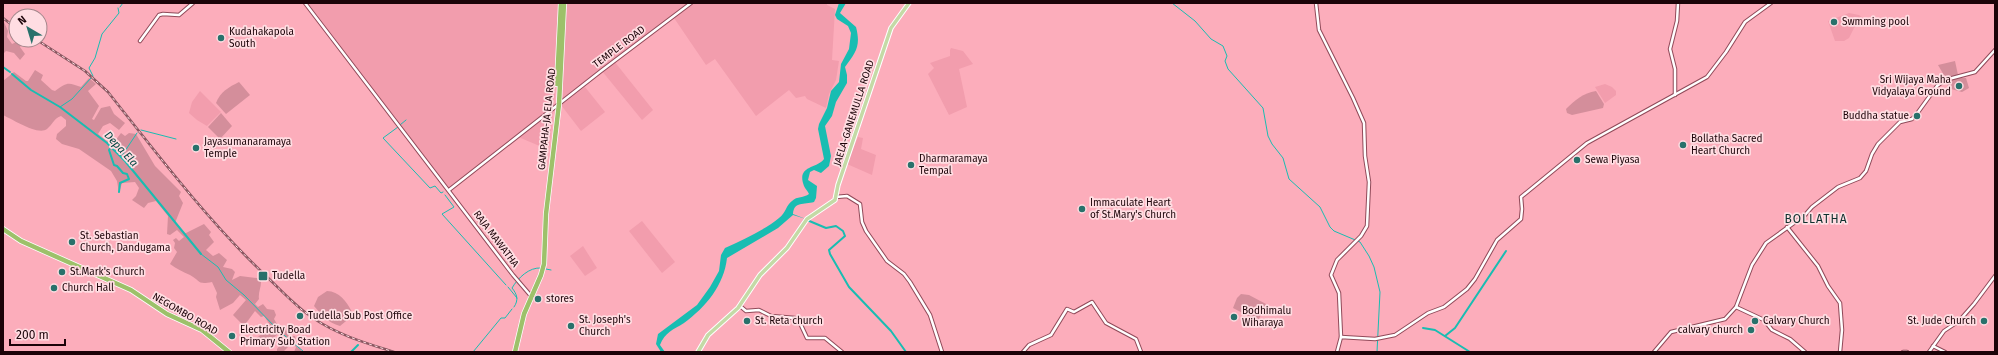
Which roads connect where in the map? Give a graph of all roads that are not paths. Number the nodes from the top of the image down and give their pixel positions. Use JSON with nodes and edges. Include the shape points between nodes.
{"nodes":[{"id":1,"x":193,"y":3,"type":"edge"},
{"id":2,"x":305,"y":3,"type":"edge"},
{"id":3,"x":561,"y":3,"type":"edge"},
{"id":4,"x":564,"y":3,"type":"edge"},
{"id":5,"x":691,"y":3,"type":"edge"},
{"id":6,"x":909,"y":3,"type":"edge"},
{"id":7,"x":1316,"y":3,"type":"edge"},
{"id":8,"x":1678,"y":3,"type":"edge"},
{"id":9,"x":1772,"y":3,"type":"edge"},
{"id":10,"x":140,"y":41,"type":"dead end"},
{"id":11,"x":1995,"y":50,"type":"edge"},
{"id":12,"x":1675,"y":95,"type":"junction"},
{"id":13,"x":558,"y":105,"type":"junction"},
{"id":14,"x":449,"y":190,"type":"junction"},
{"id":15,"x":836,"y":197,"type":"junction"},
{"id":16,"x":1787,"y":227,"type":"junction"},
{"id":17,"x":3,"y":231,"type":"edge"},
{"id":18,"x":1995,"y":276,"type":"edge"},
{"id":19,"x":532,"y":296,"type":"junction"},
{"id":20,"x":740,"y":306,"type":"junction"},
{"id":21,"x":1736,"y":307,"type":"junction"},
{"id":22,"x":1341,"y":337,"type":"junction"},
{"id":23,"x":1933,"y":346,"type":"junction"},
{"id":24,"x":224,"y":350,"type":"edge"},
{"id":25,"x":229,"y":352,"type":"edge"},
{"id":26,"x":515,"y":352,"type":"edge"},
{"id":27,"x":698,"y":352,"type":"edge"},
{"id":28,"x":842,"y":352,"type":"edge"},
{"id":29,"x":942,"y":352,"type":"edge"},
{"id":30,"x":1023,"y":352,"type":"edge"},
{"id":31,"x":1140,"y":352,"type":"edge"},
{"id":32,"x":1336,"y":352,"type":"edge"},
{"id":33,"x":1654,"y":352,"type":"edge"},
{"id":34,"x":1805,"y":352,"type":"edge"},
{"id":35,"x":1840,"y":352,"type":"edge"},
{"id":36,"x":1903,"y":352,"type":"edge"},
{"id":37,"x":1907,"y":352,"type":"edge"},
{"id":38,"x":1928,"y":352,"type":"edge"},
{"id":39,"x":1945,"y":352,"type":"edge"}],
"edges":[{"from":1,"to":10,"type":"street","via":[[179,15],[159,15]]},
{"from":2,"to":14,"type":"street","name":"RAJA MAWATHA"},
{"from":3,"to":13,"type":"highway","name":"GAMPAHA-JA ELA ROAD"},
{"from":4,"to":13,"type":"highway","name":"GAMPAHA-JA ELA ROAD"},
{"from":5,"to":13,"type":"street","name":"TEMPLE ROAD"},
{"from":6,"to":15,"type":"main road","name":"JAELA-GANEMULLA ROAD","via":[[891,28]]},
{"from":7,"to":22,"type":"street","via":[[1318,25],[1364,123],[1369,182],[1367,226],[1361,236],[1337,260],[1331,275],[1339,293]]},
{"from":8,"to":12,"type":"street","via":[[1678,16],[1670,49],[1675,69]]},
{"from":9,"to":12,"type":"street","via":[[1745,22],[1710,74]]},
{"from":11,"to":16,"type":"street","via":[[1976,72],[1945,80],[1912,119],[1900,122],[1878,144],[1866,171],[1860,178],[1838,188]]},
{"from":12,"to":22,"type":"street","via":[[1587,143],[1534,185],[1521,197],[1521,219],[1496,240],[1475,279],[1444,307],[1428,313],[1395,335],[1377,339]]},
{"from":13,"to":14,"type":"street","name":"TEMPLE ROAD"},
{"from":13,"to":19,"type":"highway","name":"GAMPAHA-JA ELA ROAD","via":[[543,267]]},
{"from":14,"to":19,"type":"street","name":"RAJA MAWATHA","via":[[513,275]]},
{"from":15,"to":20,"type":"main road","via":[[807,220],[786,248],[760,275]]},
{"from":15,"to":29,"type":"street","via":[[847,196],[860,204],[866,231],[885,258],[910,282],[930,315]]},
{"from":16,"to":21,"type":"street","via":[[1766,243],[1752,265]]},
{"from":16,"to":35,"type":"street","via":[[1818,266],[1840,303]]},
{"from":17,"to":24,"type":"highway","name":"NEGOMBO ROAD","via":[[20,242],[125,289],[164,315],[204,333]]},
{"from":18,"to":23,"type":"street","via":[[1959,321],[1944,331]]},
{"from":19,"to":26,"type":"highway","name":"GAMPAHA-JA ELA ROAD","via":[[524,314]]},
{"from":20,"to":27,"type":"main road","via":[[708,335]]},
{"from":20,"to":28,"type":"street","via":[[746,311],[759,310],[772,316],[795,318],[807,338],[825,338]]},
{"from":21,"to":33,"type":"street","via":[[1725,319],[1671,332]]},
{"from":21,"to":34,"type":"street","via":[[1764,320],[1772,330],[1790,339]]},
{"from":22,"to":32,"type":"street"},
{"from":23,"to":38,"type":"street"},
{"from":23,"to":39,"type":"street"},
{"from":24,"to":25,"type":"highway","name":"NEGOMBO ROAD"},
{"from":30,"to":31,"type":"street","via":[[1029,345],[1051,335],[1067,309],[1074,312],[1093,302],[1106,323],[1134,338]]},
{"from":36,"to":37,"type":"street"}]}
